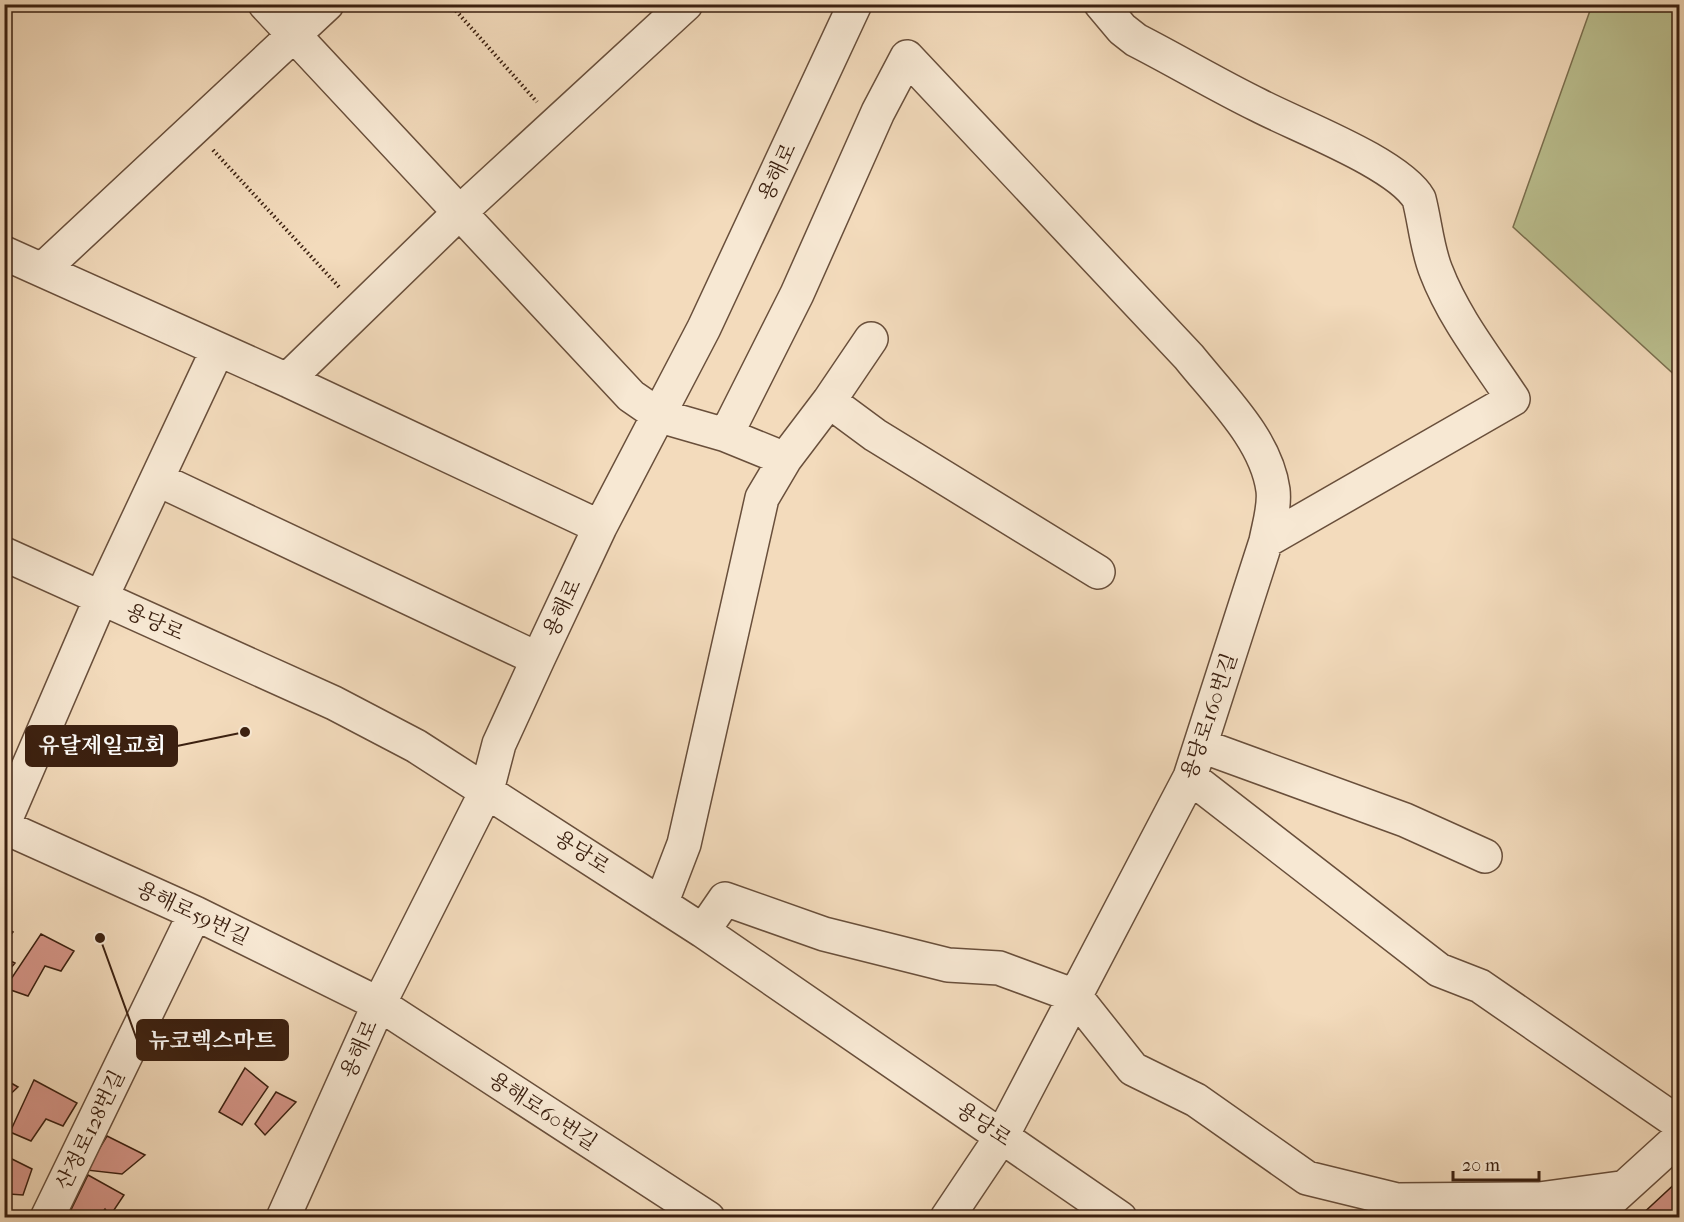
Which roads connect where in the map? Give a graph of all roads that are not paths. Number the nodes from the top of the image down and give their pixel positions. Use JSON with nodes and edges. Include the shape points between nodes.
{"nodes":[{"id":1,"x":265,"y":4,"type":"edge"},
{"id":2,"x":327,"y":4,"type":"edge"},
{"id":3,"x":686,"y":4,"type":"edge"},
{"id":4,"x":855,"y":4,"type":"edge"},
{"id":5,"x":1101,"y":4,"type":"edge"},
{"id":6,"x":294,"y":35,"type":"junction"},
{"id":7,"x":460,"y":212,"type":"junction"},
{"id":8,"x":4,"y":253,"type":"edge"},
{"id":9,"x":42,"y":270,"type":"junction"},
{"id":10,"x":871,"y":339,"type":"dead end"},
{"id":11,"x":217,"y":351,"type":"junction"},
{"id":12,"x":287,"y":380,"type":"junction"},
{"id":13,"x":829,"y":401,"type":"junction"},
{"id":14,"x":660,"y":416,"type":"junction"},
{"id":15,"x":726,"y":435,"type":"junction"},
{"id":16,"x":785,"y":459,"type":"junction"},
{"id":17,"x":157,"y":479,"type":"junction"},
{"id":18,"x":600,"y":527,"type":"junction"},
{"id":19,"x":1266,"y":541,"type":"junction"},
{"id":20,"x":4,"y":555,"type":"edge"},
{"id":21,"x":1098,"y":572,"type":"dead end"},
{"id":22,"x":101,"y":598,"type":"junction"},
{"id":23,"x":538,"y":659,"type":"junction"},
{"id":24,"x":1202,"y":746,"type":"junction"},
{"id":25,"x":1190,"y":777,"type":"junction"},
{"id":26,"x":487,"y":790,"type":"junction"},
{"id":27,"x":4,"y":823,"type":"edge"},
{"id":28,"x":4,"y":827,"type":"edge"},
{"id":29,"x":1485,"y":856,"type":"dead end"},
{"id":30,"x":661,"y":904,"type":"junction"},
{"id":31,"x":195,"y":913,"type":"junction"},
{"id":32,"x":703,"y":932,"type":"junction"},
{"id":33,"x":1075,"y":996,"type":"junction"},
{"id":34,"x":379,"y":1004,"type":"junction"},
{"id":35,"x":1680,"y":1124,"type":"edge"},
{"id":36,"x":1002,"y":1136,"type":"junction"},
{"id":37,"x":1680,"y":1137,"type":"edge"},
{"id":38,"x":1620,"y":1188,"type":"junction"},
{"id":39,"x":47,"y":1218,"type":"edge"},
{"id":40,"x":283,"y":1218,"type":"edge"},
{"id":41,"x":708,"y":1218,"type":"edge"},
{"id":42,"x":946,"y":1218,"type":"edge"},
{"id":43,"x":1120,"y":1218,"type":"edge"},
{"id":44,"x":1591,"y":1218,"type":"edge"}],
"edges":[{"from":1,"to":6,"type":"street"},
{"from":2,"to":6,"type":"street"},
{"from":3,"to":7,"type":"street"},
{"from":4,"to":14,"type":"street","name":"용해로"},
{"from":5,"to":19,"type":"street","via":[[1136,40],[1387,168],[1413,189],[1445,292],[1513,399]]},
{"from":6,"to":7,"type":"street"},
{"from":6,"to":9,"type":"street"},
{"from":7,"to":12,"type":"street"},
{"from":7,"to":14,"type":"street","via":[[631,396]]},
{"from":8,"to":9,"type":"street"},
{"from":9,"to":11,"type":"street"},
{"from":10,"to":13,"type":"street"},
{"from":11,"to":12,"type":"street"},
{"from":11,"to":17,"type":"street"},
{"from":12,"to":18,"type":"street"},
{"from":13,"to":16,"type":"street"},
{"from":13,"to":21,"type":"street","via":[[876,435]]},
{"from":14,"to":15,"type":"street"},
{"from":14,"to":18,"type":"street","name":"용해로"},
{"from":15,"to":16,"type":"street"},
{"from":15,"to":19,"type":"street","name":"용당로160번길","via":[[797,294],[878,112],[907,57],[1181,348],[1231,409],[1268,467],[1273,507]]},
{"from":16,"to":30,"type":"street","via":[[762,498],[684,844]]},
{"from":17,"to":22,"type":"street"},
{"from":17,"to":23,"type":"street"},
{"from":18,"to":23,"type":"street","name":"용해로"},
{"from":19,"to":24,"type":"street","name":"용당로160번길"},
{"from":20,"to":22,"type":"street","name":"용당로"},
{"from":22,"to":26,"type":"street","name":"용당로","via":[[334,703],[416,746]]},
{"from":22,"to":27,"type":"street"},
{"from":23,"to":26,"type":"street","name":"용해로","via":[[499,744]]},
{"from":24,"to":25,"type":"street","name":"용당로160번길"},
{"from":24,"to":29,"type":"street","via":[[1405,820]]},
{"from":25,"to":33,"type":"street","name":"용당로160번길"},
{"from":25,"to":35,"type":"street","via":[[1438,970],[1480,986]]},
{"from":26,"to":30,"type":"street","name":"용당로"},
{"from":26,"to":34,"type":"street","name":"용해로"},
{"from":28,"to":31,"type":"street","name":"용해로59번길"},
{"from":30,"to":32,"type":"street","name":"용당로"},
{"from":31,"to":34,"type":"street","name":"용해로59번길"},
{"from":31,"to":39,"type":"street","name":"산정로128번길"},
{"from":32,"to":33,"type":"street","via":[[725,898],[824,934],[948,965],[999,968]]},
{"from":32,"to":36,"type":"street","name":"용당로"},
{"from":33,"to":36,"type":"street","name":"용당로160번길"},
{"from":33,"to":38,"type":"street","via":[[1133,1069],[1196,1100],[1307,1178],[1397,1200],[1539,1199]]},
{"from":34,"to":40,"type":"street","name":"용해로"},
{"from":34,"to":41,"type":"street","name":"용해로60번길"},
{"from":36,"to":42,"type":"street","name":"용당로160번길"},
{"from":36,"to":43,"type":"street","name":"용당로"},
{"from":37,"to":38,"type":"street"},
{"from":38,"to":44,"type":"street"}]}
